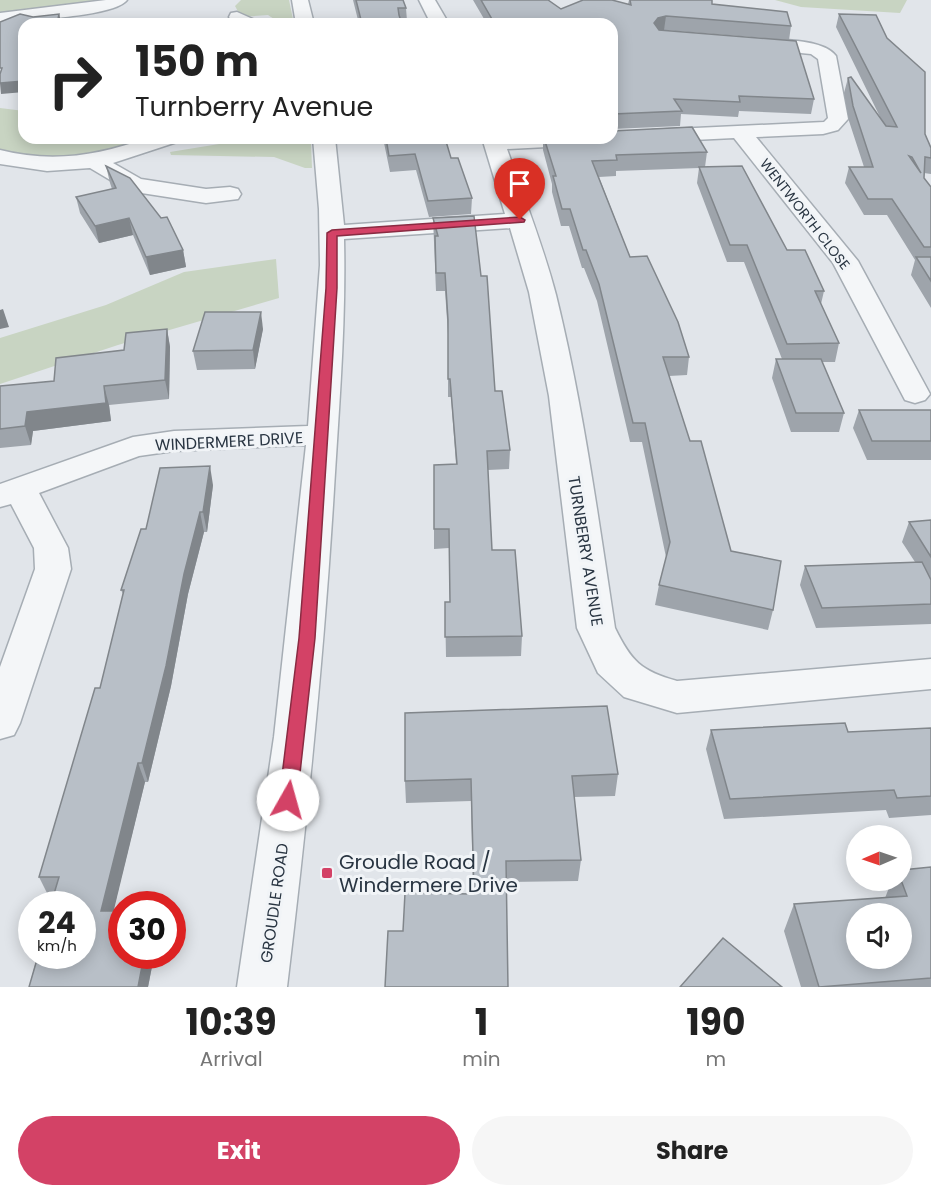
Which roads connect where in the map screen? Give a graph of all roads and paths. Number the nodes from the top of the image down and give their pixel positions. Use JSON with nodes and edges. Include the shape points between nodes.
{"nodes":[{"id":1,"x":119,"y":0,"type":"edge"},
{"id":2,"x":300,"y":0,"type":"edge"},
{"id":3,"x":427,"y":0,"type":"edge"},
{"id":4,"x":0,"y":18,"type":"edge"},
{"id":5,"x":304,"y":18,"type":"edge"},
{"id":6,"x":437,"y":18,"type":"edge"},
{"id":7,"x":734,"y":43,"type":"edge"},
{"id":8,"x":741,"y":133,"type":"junction"},
{"id":9,"x":636,"y":137,"type":"edge"},
{"id":10,"x":151,"y":144,"type":"edge"},
{"id":11,"x":325,"y":144,"type":"edge"},
{"id":12,"x":496,"y":144,"type":"edge"},
{"id":13,"x":0,"y":157,"type":"edge"},
{"id":14,"x":95,"y":162,"type":"junction"},
{"id":15,"x":230,"y":194,"type":"dead end"},
{"id":16,"x":520,"y":220,"type":"junction"},
{"id":17,"x":332,"y":233,"type":"junction"},
{"id":18,"x":885,"y":395,"type":"dead end"},
{"id":19,"x":923,"y":395,"type":"edge"},
{"id":20,"x":322,"y":435,"type":"junction"},
{"id":21,"x":10,"y":492,"type":"edge"},
{"id":22,"x":931,"y":674,"type":"edge"},
{"id":23,"x":0,"y":723,"type":"edge"},
{"id":24,"x":262,"y":987,"type":"edge"}],
"edges":[{"from":1,"to":4,"type":"street","via":[[105,7]]},
{"from":2,"to":5,"type":"street"},
{"from":3,"to":6,"type":"street"},
{"from":7,"to":8,"type":"street","name":"WENTWORTH CLOSE","via":[[815,49],[827,56],[838,113],[831,126],[823,128]]},
{"from":8,"to":9,"type":"street","name":"WENTWORTH CLOSE"},
{"from":8,"to":19,"type":"street","name":"WENTWORTH CLOSE","via":[[845,261]]},
{"from":10,"to":14,"type":"street"},
{"from":11,"to":17,"type":"street","name":"GROUDLE ROAD"},
{"from":12,"to":16,"type":"street","name":"TURNBERRY AVENUE"},
{"from":13,"to":14,"type":"street","via":[[61,165]]},
{"from":14,"to":15,"type":"street","via":[[135,185],[207,196]]},
{"from":16,"to":17,"type":"street"},
{"from":16,"to":22,"type":"street","name":"TURNBERRY AVENUE","via":[[542,292],[564,396],[597,628],[612,662],[638,686],[676,697]]},
{"from":17,"to":20,"type":"street","name":"GROUDLE ROAD"},
{"from":18,"to":19,"type":"street","name":"WENTWORTH CLOSE"},
{"from":20,"to":21,"type":"street","name":"WINDERMERE DRIVE","via":[[174,441],[133,447]]},
{"from":20,"to":24,"type":"street","name":"GROUDLE ROAD","via":[[299,714]]},
{"from":21,"to":23,"type":"street","via":[[51,548],[53,569]]}]}
